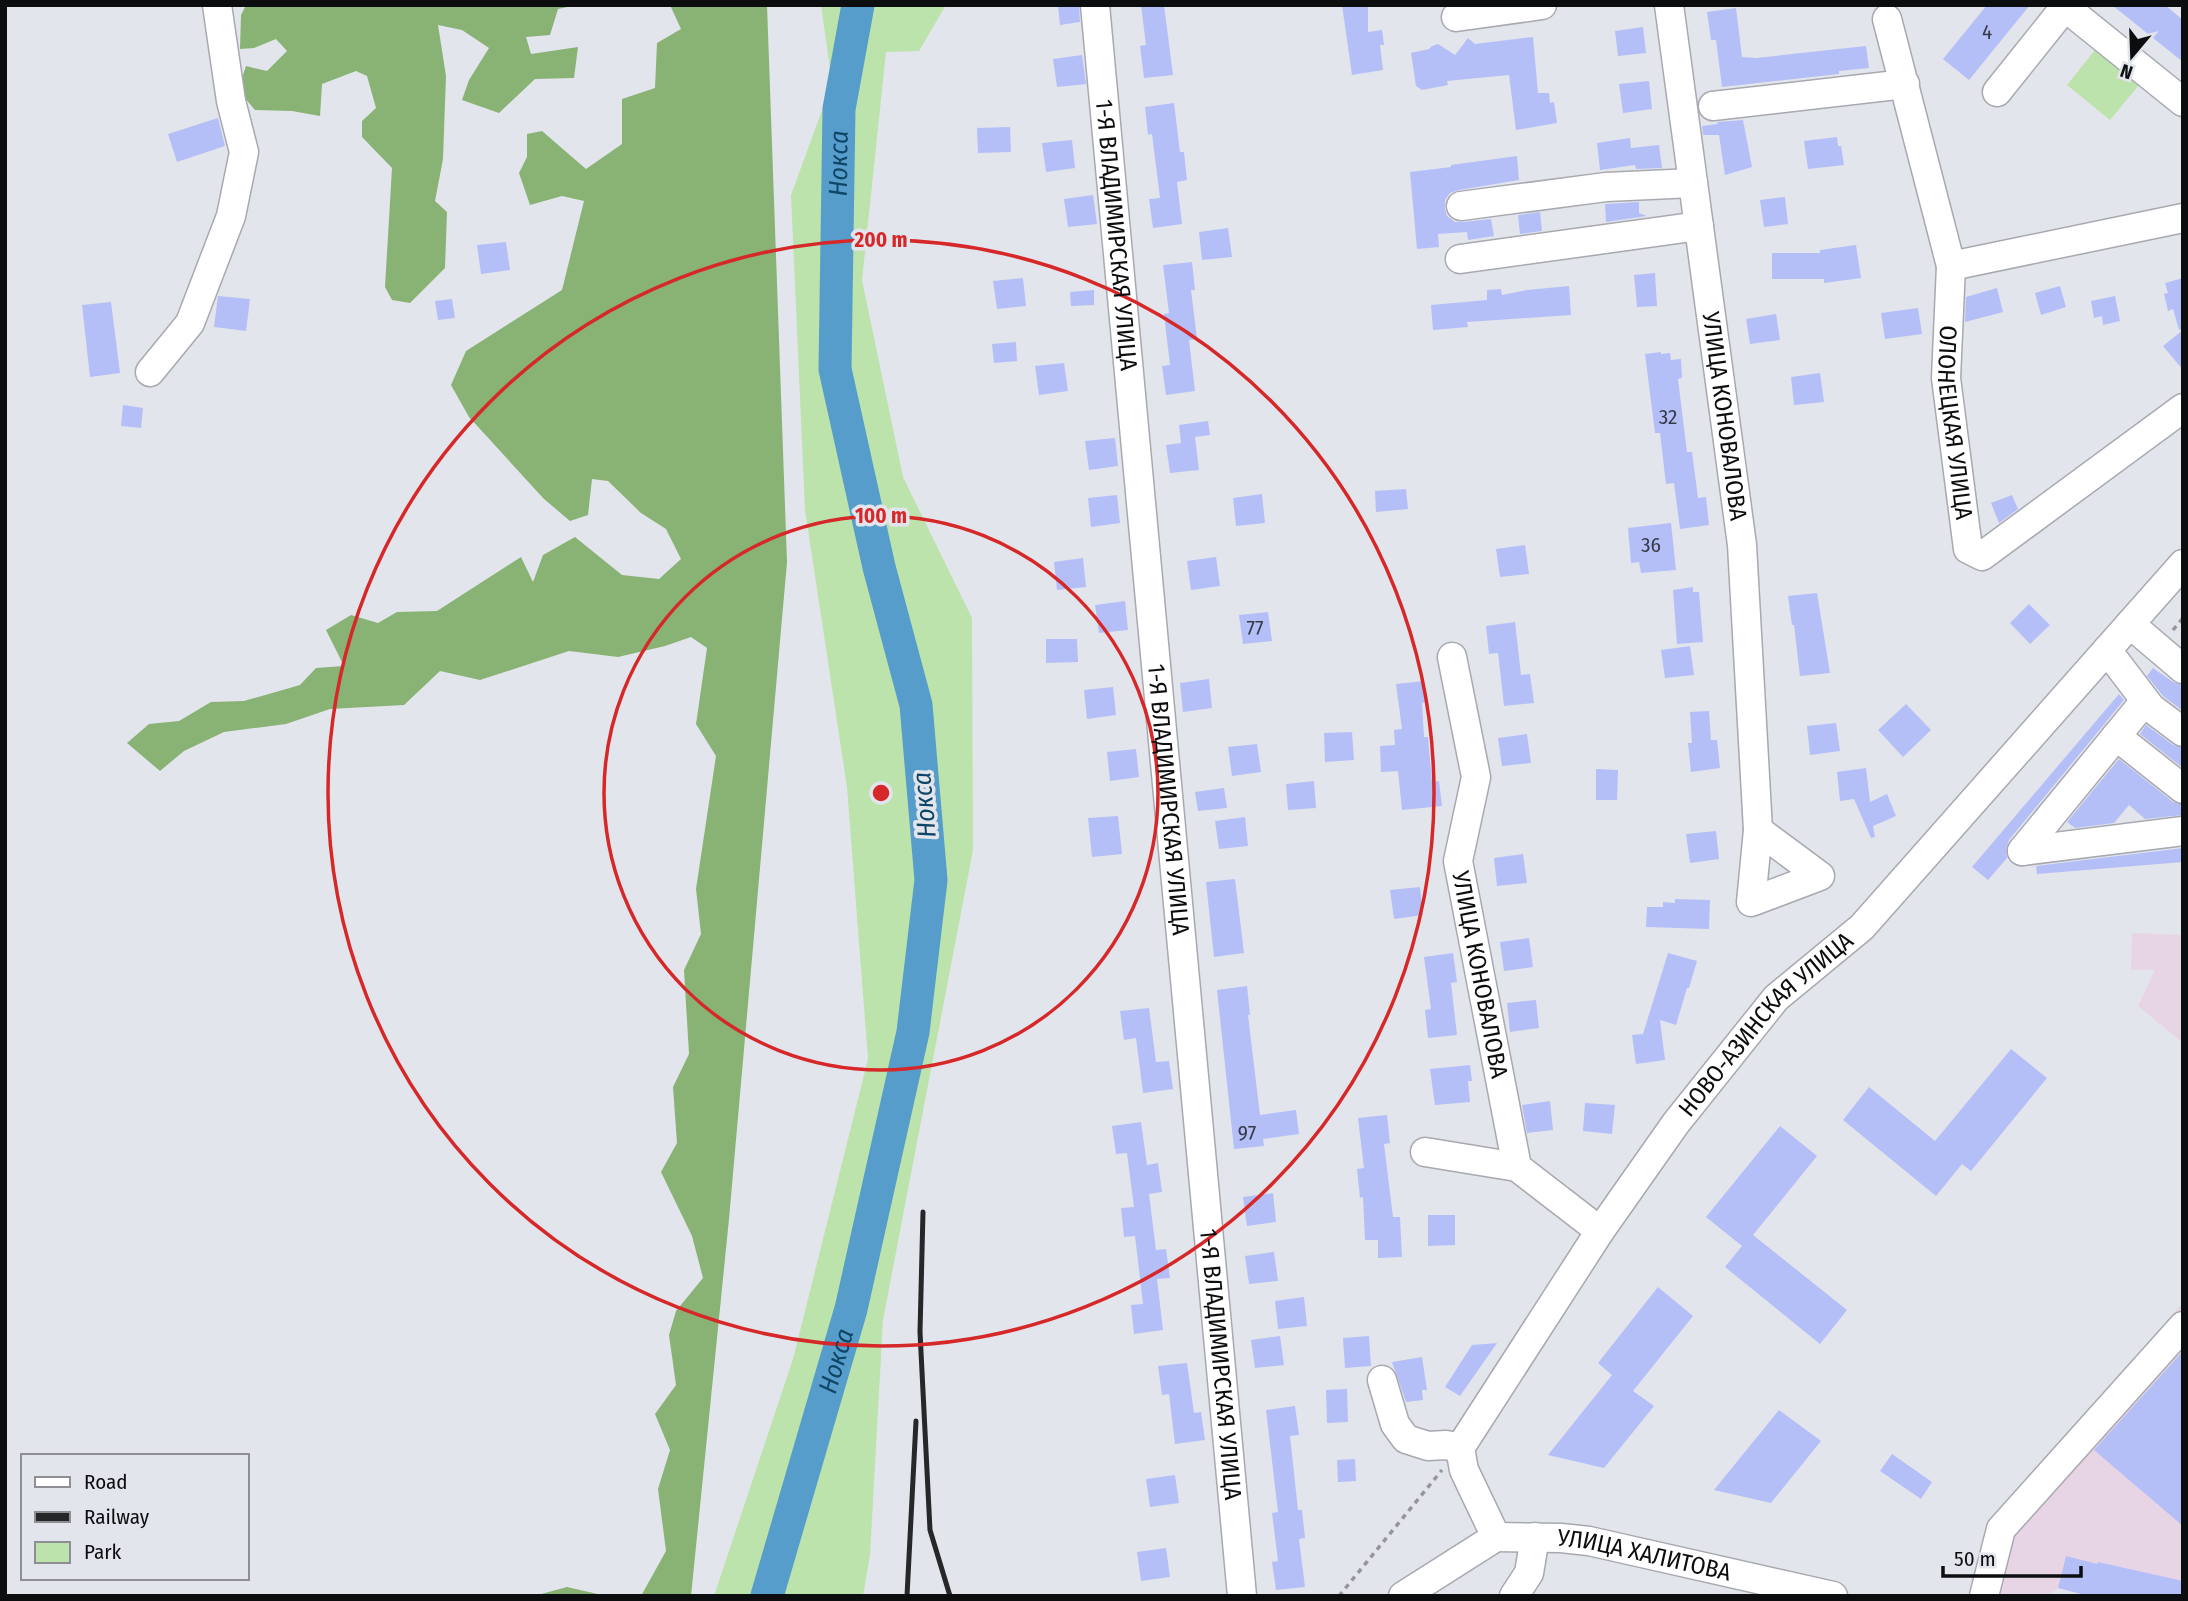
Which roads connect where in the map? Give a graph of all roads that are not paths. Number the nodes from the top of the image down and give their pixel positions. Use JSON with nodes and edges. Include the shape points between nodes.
{"nodes":[{"id":1,"x":216,"y":5,"type":"edge"},
{"id":2,"x":1095,"y":5,"type":"edge"},
{"id":3,"x":1542,"y":5,"type":"edge"},
{"id":4,"x":1669,"y":5,"type":"edge"},
{"id":5,"x":1456,"y":18,"type":"dead end"},
{"id":6,"x":1887,"y":19,"type":"dead end"},
{"id":7,"x":1905,"y":84,"type":"junction"},
{"id":8,"x":1997,"y":92,"type":"dead end"},
{"id":9,"x":2183,"y":102,"type":"edge"},
{"id":10,"x":1713,"y":106,"type":"dead end"},
{"id":11,"x":1693,"y":183,"type":"junction"},
{"id":12,"x":1461,"y":206,"type":"dead end"},
{"id":13,"x":2183,"y":218,"type":"edge"},
{"id":14,"x":1699,"y":226,"type":"junction"},
{"id":15,"x":1460,"y":259,"type":"dead end"},
{"id":16,"x":1951,"y":266,"type":"junction"},
{"id":17,"x":150,"y":372,"type":"dead end"},
{"id":18,"x":2183,"y":408,"type":"edge"},
{"id":19,"x":2183,"y":564,"type":"edge"},
{"id":20,"x":2130,"y":624,"type":"junction"},
{"id":21,"x":2107,"y":650,"type":"junction"},
{"id":22,"x":1452,"y":657,"type":"dead end"},
{"id":23,"x":2183,"y":669,"type":"edge"},
{"id":24,"x":2145,"y":701,"type":"junction"},
{"id":25,"x":2183,"y":732,"type":"edge"},
{"id":26,"x":2116,"y":736,"type":"junction"},
{"id":27,"x":2183,"y":789,"type":"edge"},
{"id":28,"x":1758,"y":830,"type":"dead end"},
{"id":29,"x":2183,"y":831,"type":"edge"},
{"id":30,"x":1424,"y":1152,"type":"dead end"},
{"id":31,"x":1517,"y":1167,"type":"junction"},
{"id":32,"x":1600,"y":1231,"type":"junction"},
{"id":33,"x":2183,"y":1326,"type":"edge"},
{"id":34,"x":1382,"y":1380,"type":"dead end"},
{"id":35,"x":1460,"y":1448,"type":"junction"},
{"id":36,"x":1496,"y":1537,"type":"junction"},
{"id":37,"x":1535,"y":1537,"type":"junction"},
{"id":38,"x":1797,"y":1592,"type":"edge"},
{"id":39,"x":1242,"y":1596,"type":"edge"},
{"id":40,"x":1403,"y":1596,"type":"edge"},
{"id":41,"x":1514,"y":1596,"type":"edge"},
{"id":42,"x":1833,"y":1596,"type":"edge"},
{"id":43,"x":1984,"y":1596,"type":"edge"}],
"edges":[{"from":1,"to":17,"type":"street","via":[[244,152],[231,216],[190,323]]},
{"from":2,"to":39,"type":"street","name":"1-Я ВЛАДИМИРСКАЯ УЛИЦА"},
{"from":3,"to":5,"type":"street"},
{"from":4,"to":11,"type":"street","name":"УЛИЦА КОНОВАЛОВА"},
{"from":6,"to":7,"type":"street"},
{"from":7,"to":10,"type":"street"},
{"from":7,"to":16,"type":"street"},
{"from":8,"to":9,"type":"street","via":[[2065,7]]},
{"from":11,"to":12,"type":"street","via":[[1605,187]]},
{"from":11,"to":14,"type":"street","name":"УЛИЦА КОНОВАЛОВА"},
{"from":13,"to":16,"type":"street"},
{"from":14,"to":15,"type":"street"},
{"from":14,"to":28,"type":"street","name":"УЛИЦА КОНОВАЛОВА","via":[[1742,545]]},
{"from":16,"to":18,"type":"street","name":"ОЛОНЕЦКАЯ УЛИЦА","via":[[1946,379],[1968,549],[1982,556]]},
{"from":19,"to":20,"type":"street","name":"НОВО-АЗИНСКАЯ УЛИЦА"},
{"from":20,"to":21,"type":"street","name":"НОВО-АЗИНСКАЯ УЛИЦА"},
{"from":20,"to":23,"type":"street"},
{"from":21,"to":24,"type":"street"},
{"from":21,"to":32,"type":"street","name":"НОВО-АЗИНСКАЯ УЛИЦА","via":[[1862,927],[1776,998],[1676,1123]]},
{"from":22,"to":31,"type":"street","name":"УЛИЦА КОНОВАЛОВА","via":[[1476,777],[1458,861]]},
{"from":24,"to":25,"type":"street"},
{"from":24,"to":26,"type":"street"},
{"from":26,"to":27,"type":"street"},
{"from":26,"to":29,"type":"street","via":[[2022,851]]},
{"from":30,"to":31,"type":"street"},
{"from":31,"to":32,"type":"street"},
{"from":32,"to":35,"type":"street","name":"НОВО-АЗИНСКАЯ УЛИЦА"},
{"from":33,"to":43,"type":"street","via":[[2001,1530]]},
{"from":34,"to":35,"type":"street","via":[[1395,1424],[1406,1439]]},
{"from":35,"to":36,"type":"street","via":[[1464,1470]]},
{"from":36,"to":37,"type":"street","name":"УЛИЦА ХАЛИТОВА"},
{"from":36,"to":40,"type":"street"},
{"from":37,"to":38,"type":"street","name":"УЛИЦА ХАЛИТОВА","via":[[1589,1541]]},
{"from":37,"to":41,"type":"street","via":[[1529,1573]]},
{"from":38,"to":42,"type":"street","name":"УЛИЦА ХАЛИТОВА"}]}
